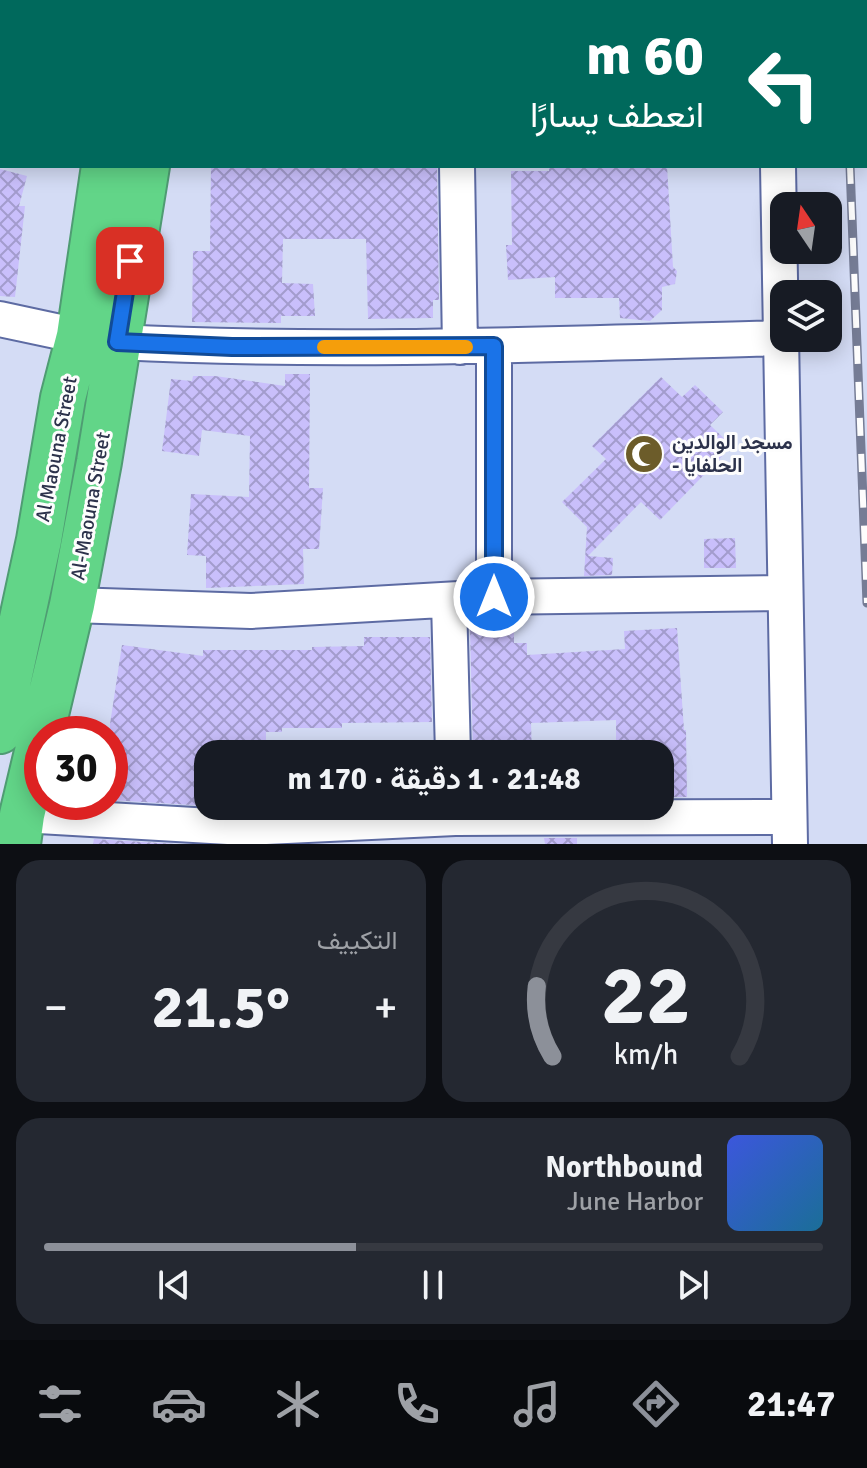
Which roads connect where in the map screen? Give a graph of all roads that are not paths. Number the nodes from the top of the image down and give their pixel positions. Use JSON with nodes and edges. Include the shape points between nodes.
{"nodes":[{"id":1,"x":104,"y":168,"type":"edge"},
{"id":2,"x":146,"y":168,"type":"edge"},
{"id":3,"x":457,"y":168,"type":"edge"},
{"id":4,"x":778,"y":168,"type":"edge"},
{"id":5,"x":779,"y":280,"type":"edge"},
{"id":6,"x":0,"y":319,"type":"edge"},
{"id":7,"x":770,"y":338,"type":"edge"},
{"id":8,"x":98,"y":339,"type":"junction"},
{"id":9,"x":494,"y":346,"type":"junction"},
{"id":10,"x":460,"y":347,"type":"junction"},
{"id":11,"x":779,"y":352,"type":"edge"},
{"id":12,"x":785,"y":593,"type":"junction"},
{"id":13,"x":494,"y":597,"type":"junction"},
{"id":14,"x":449,"y":601,"type":"junction"},
{"id":15,"x":72,"y":605,"type":"junction"},
{"id":16,"x":0,"y":731,"type":"edge"},
{"id":17,"x":453,"y":740,"type":"edge"},
{"id":18,"x":454,"y":823,"type":"edge"},
{"id":19,"x":20,"y":830,"type":"edge"},
{"id":20,"x":789,"y":831,"type":"edge"}],
"edges":[{"from":1,"to":8,"type":"highway","name":"Al Maouna Street"},
{"from":2,"to":8,"type":"highway","name":"Al-Maouna Street"},
{"from":3,"to":10,"type":"street"},
{"from":4,"to":5,"type":"street"},
{"from":6,"to":8,"type":"street"},
{"from":7,"to":9,"type":"street"},
{"from":8,"to":10,"type":"street","via":[[232,347]]},
{"from":8,"to":15,"type":"highway","name":"Al-Maouna Street","via":[[99,462]]},
{"from":8,"to":16,"type":"highway","name":"Al Maouna Street","via":[[63,398]]},
{"from":9,"to":10,"type":"street"},
{"from":9,"to":13,"type":"street"},
{"from":11,"to":12,"type":"street"},
{"from":12,"to":13,"type":"street"},
{"from":12,"to":20,"type":"street"},
{"from":13,"to":14,"type":"street"},
{"from":14,"to":15,"type":"street","via":[[251,611]]},
{"from":14,"to":17,"type":"street"},
{"from":15,"to":19,"type":"highway","name":"Al-Maouna Street"},
{"from":18,"to":19,"type":"street"},
{"from":18,"to":20,"type":"street"}]}
